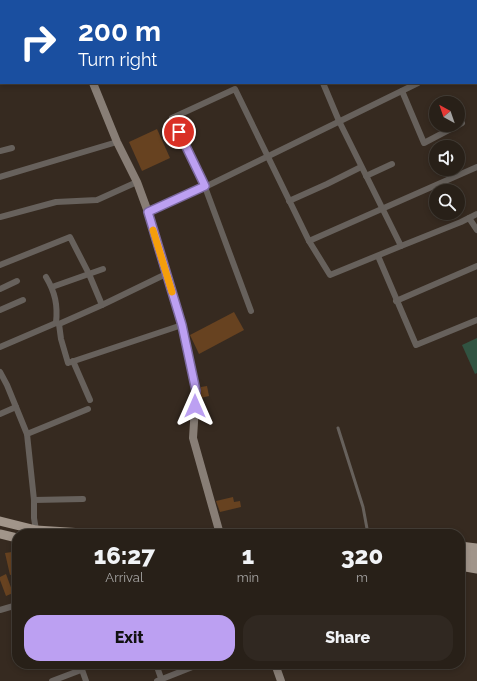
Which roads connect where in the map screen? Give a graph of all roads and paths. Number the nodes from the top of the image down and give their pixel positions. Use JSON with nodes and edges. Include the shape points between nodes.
{"nodes":[{"id":1,"x":93,"y":84,"type":"edge"},
{"id":2,"x":323,"y":84,"type":"edge"},
{"id":3,"x":415,"y":84,"type":"edge"},
{"id":4,"x":405,"y":87,"type":"edge"},
{"id":5,"x":339,"y":121,"type":"junction"},
{"id":6,"x":446,"y":132,"type":"edge"},
{"id":7,"x":117,"y":142,"type":"junction"},
{"id":8,"x":12,"y":148,"type":"dead end"},
{"id":9,"x":0,"y":151,"type":"edge"},
{"id":10,"x":267,"y":156,"type":"junction"},
{"id":11,"x":392,"y":164,"type":"dead end"},
{"id":12,"x":361,"y":166,"type":"junction"},
{"id":13,"x":477,"y":167,"type":"edge"},
{"id":14,"x":366,"y":176,"type":"junction"},
{"id":15,"x":0,"y":177,"type":"edge"},
{"id":16,"x":137,"y":182,"type":"junction"},
{"id":17,"x":205,"y":186,"type":"junction"},
{"id":18,"x":289,"y":201,"type":"junction"},
{"id":19,"x":382,"y":208,"type":"junction"},
{"id":20,"x":148,"y":212,"type":"junction"},
{"id":21,"x":477,"y":214,"type":"edge"},
{"id":22,"x":0,"y":217,"type":"edge"},
{"id":23,"x":469,"y":218,"type":"junction"},
{"id":24,"x":477,"y":230,"type":"edge"},
{"id":25,"x":309,"y":241,"type":"junction"},
{"id":26,"x":401,"y":246,"type":"junction"},
{"id":27,"x":378,"y":256,"type":"junction"},
{"id":28,"x":0,"y":265,"type":"edge"},
{"id":29,"x":477,"y":266,"type":"edge"},
{"id":30,"x":103,"y":269,"type":"dead end"},
{"id":31,"x":89,"y":274,"type":"junction"},
{"id":32,"x":166,"y":274,"type":"junction"},
{"id":33,"x":46,"y":277,"type":"dead end"},
{"id":34,"x":17,"y":282,"type":"dead end"},
{"id":35,"x":52,"y":287,"type":"junction"},
{"id":36,"x":0,"y":289,"type":"edge"},
{"id":37,"x":23,"y":300,"type":"dead end"},
{"id":38,"x":396,"y":301,"type":"junction"},
{"id":39,"x":102,"y":305,"type":"junction"},
{"id":40,"x":0,"y":310,"type":"edge"},
{"id":41,"x":251,"y":312,"type":"dead end"},
{"id":42,"x":477,"y":320,"type":"edge"},
{"id":43,"x":58,"y":324,"type":"junction"},
{"id":44,"x":182,"y":325,"type":"junction"},
{"id":45,"x":0,"y":347,"type":"edge"},
{"id":46,"x":73,"y":361,"type":"junction"},
{"id":47,"x":0,"y":372,"type":"edge"},
{"id":48,"x":7,"y":385,"type":"junction"},
{"id":49,"x":0,"y":388,"type":"edge"},
{"id":50,"x":90,"y":400,"type":"dead end"},
{"id":51,"x":16,"y":407,"type":"junction"},
{"id":52,"x":88,"y":409,"type":"dead end"},
{"id":53,"x":0,"y":414,"type":"edge"},
{"id":54,"x":338,"y":428,"type":"dead end"},
{"id":55,"x":27,"y":434,"type":"junction"},
{"id":56,"x":83,"y":499,"type":"dead end"},
{"id":57,"x":34,"y":500,"type":"junction"},
{"id":58,"x":0,"y":521,"type":"edge"},
{"id":59,"x":0,"y":527,"type":"edge"},
{"id":60,"x":32,"y":529,"type":"edge"},
{"id":61,"x":36,"y":529,"type":"edge"},
{"id":62,"x":219,"y":529,"type":"edge"},
{"id":63,"x":367,"y":529,"type":"edge"},
{"id":64,"x":12,"y":530,"type":"edge"},
{"id":65,"x":0,"y":534,"type":"edge"},
{"id":66,"x":12,"y":537,"type":"edge"},
{"id":67,"x":0,"y":539,"type":"edge"},
{"id":68,"x":12,"y":542,"type":"edge"},
{"id":69,"x":465,"y":547,"type":"edge"},
{"id":70,"x":477,"y":548,"type":"edge"},
{"id":71,"x":465,"y":554,"type":"edge"},
{"id":72,"x":477,"y":556,"type":"edge"},
{"id":73,"x":465,"y":561,"type":"edge"},
{"id":74,"x":477,"y":562,"type":"edge"},
{"id":75,"x":465,"y":567,"type":"edge"},
{"id":76,"x":477,"y":569,"type":"edge"},
{"id":77,"x":12,"y":606,"type":"edge"},
{"id":78,"x":0,"y":610,"type":"edge"},
{"id":79,"x":76,"y":669,"type":"edge"},
{"id":80,"x":81,"y":669,"type":"edge"},
{"id":81,"x":157,"y":669,"type":"edge"},
{"id":82,"x":188,"y":669,"type":"edge"},
{"id":83,"x":277,"y":669,"type":"edge"},
{"id":84,"x":160,"y":680,"type":"edge"},
{"id":85,"x":52,"y":681,"type":"edge"},
{"id":86,"x":86,"y":681,"type":"edge"},
{"id":87,"x":281,"y":681,"type":"edge"}],
"edges":[{"from":1,"to":7,"type":"street"},
{"from":2,"to":5,"type":"street"},
{"from":3,"to":4,"type":"street"},
{"from":4,"to":5,"type":"street"},
{"from":4,"to":6,"type":"street","via":[[424,143]]},
{"from":5,"to":10,"type":"street"},
{"from":5,"to":12,"type":"street"},
{"from":7,"to":15,"type":"street"},
{"from":7,"to":16,"type":"street"},
{"from":8,"to":9,"type":"street"},
{"from":10,"to":17,"type":"street"},
{"from":10,"to":17,"type":"street","via":[[235,89],[172,118]]},
{"from":10,"to":18,"type":"street"},
{"from":11,"to":14,"type":"street"},
{"from":12,"to":14,"type":"street"},
{"from":12,"to":18,"type":"street"},
{"from":13,"to":19,"type":"street"},
{"from":14,"to":19,"type":"street"},
{"from":16,"to":20,"type":"street"},
{"from":16,"to":22,"type":"street","via":[[97,200],[56,202]]},
{"from":17,"to":20,"type":"street"},
{"from":17,"to":41,"type":"street"},
{"from":18,"to":25,"type":"street"},
{"from":19,"to":25,"type":"street"},
{"from":19,"to":26,"type":"street"},
{"from":20,"to":32,"type":"street"},
{"from":21,"to":23,"type":"street"},
{"from":23,"to":24,"type":"street"},
{"from":23,"to":26,"type":"street"},
{"from":25,"to":27,"type":"street","via":[[330,275]]},
{"from":26,"to":27,"type":"street"},
{"from":27,"to":38,"type":"street"},
{"from":28,"to":31,"type":"street","via":[[70,237]]},
{"from":29,"to":38,"type":"street"},
{"from":30,"to":31,"type":"street"},
{"from":31,"to":35,"type":"street"},
{"from":31,"to":39,"type":"street"},
{"from":32,"to":39,"type":"street"},
{"from":32,"to":44,"type":"street"},
{"from":33,"to":35,"type":"street"},
{"from":34,"to":36,"type":"street"},
{"from":35,"to":43,"type":"street"},
{"from":37,"to":40,"type":"street"},
{"from":38,"to":42,"type":"street","via":[[416,345]]},
{"from":39,"to":43,"type":"street"},
{"from":43,"to":45,"type":"street"},
{"from":43,"to":46,"type":"street","via":[[68,363]]},
{"from":44,"to":46,"type":"street"},
{"from":44,"to":62,"type":"street","via":[[196,391],[193,438]]},
{"from":46,"to":50,"type":"street"},
{"from":47,"to":48,"type":"street"},
{"from":48,"to":49,"type":"street"},
{"from":48,"to":51,"type":"street"},
{"from":51,"to":53,"type":"street"},
{"from":51,"to":55,"type":"street"},
{"from":52,"to":55,"type":"street"},
{"from":54,"to":63,"type":"lane","via":[[363,507]]},
{"from":55,"to":57,"type":"street"},
{"from":56,"to":57,"type":"street"},
{"from":57,"to":61,"type":"street"},
{"from":58,"to":60,"type":"main road"},
{"from":59,"to":64,"type":"main road"},
{"from":65,"to":66,"type":"main road"},
{"from":67,"to":68,"type":"main road"},
{"from":69,"to":70,"type":"main road"},
{"from":71,"to":72,"type":"main road"},
{"from":73,"to":74,"type":"main road"},
{"from":75,"to":76,"type":"main road"},
{"from":77,"to":78,"type":"street"},
{"from":79,"to":85,"type":"street"},
{"from":80,"to":86,"type":"street"},
{"from":81,"to":84,"type":"street"},
{"from":82,"to":84,"type":"street"},
{"from":83,"to":87,"type":"street"}]}
